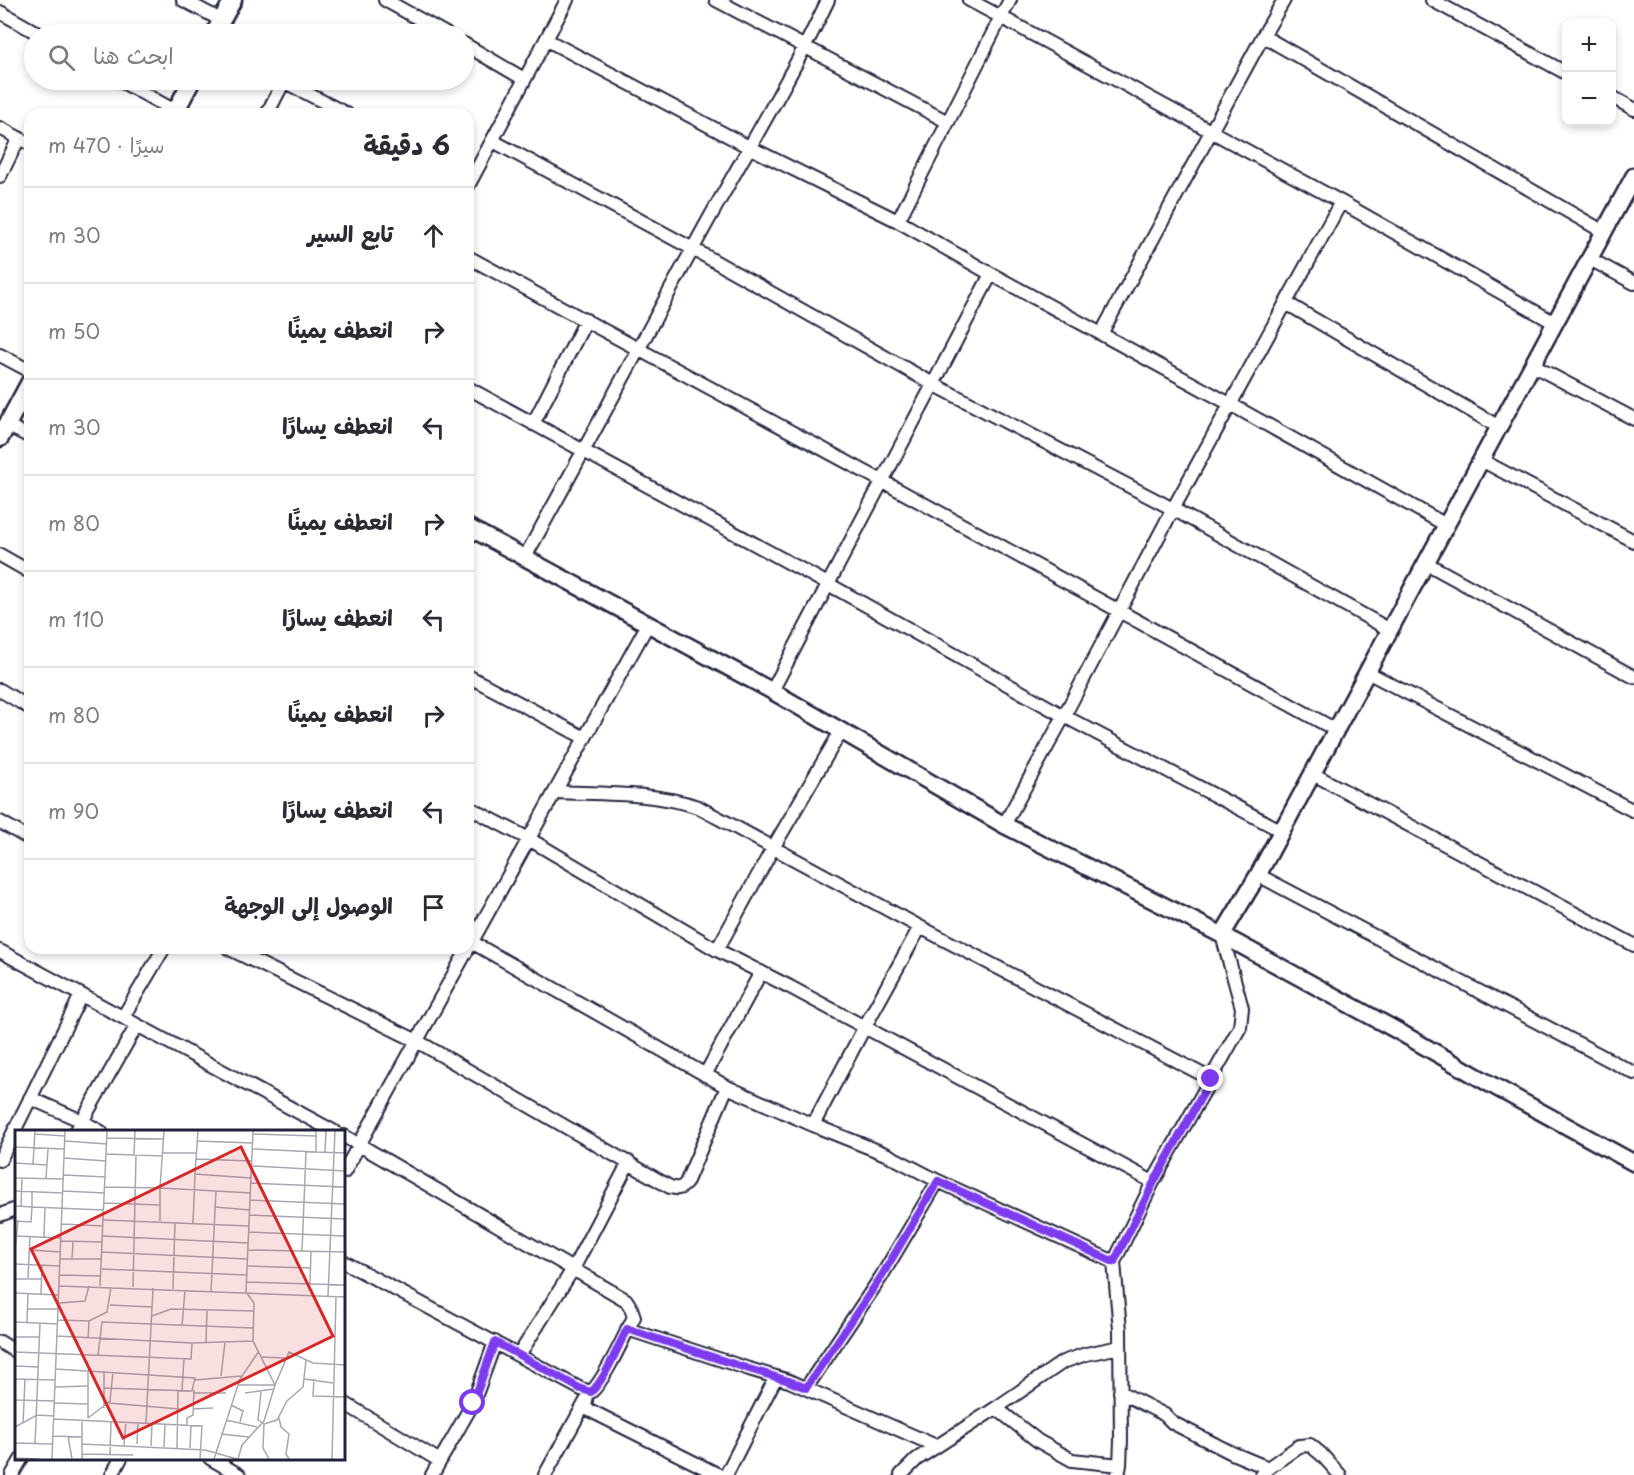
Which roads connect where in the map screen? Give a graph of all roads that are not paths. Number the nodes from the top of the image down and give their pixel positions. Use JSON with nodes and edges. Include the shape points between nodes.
{"nodes":[{"id":1,"x":183,"y":0,"type":"edge"},
{"id":2,"x":233,"y":0,"type":"edge"},
{"id":3,"x":386,"y":0,"type":"edge"},
{"id":4,"x":567,"y":0,"type":"edge"},
{"id":5,"x":716,"y":0,"type":"edge"},
{"id":6,"x":828,"y":0,"type":"edge"},
{"id":7,"x":969,"y":0,"type":"edge"},
{"id":8,"x":1010,"y":0,"type":"edge"},
{"id":9,"x":1284,"y":0,"type":"edge"},
{"id":10,"x":1432,"y":0,"type":"edge"},
{"id":11,"x":0,"y":12,"type":"edge"},
{"id":12,"x":1001,"y":17,"type":"junction"},
{"id":13,"x":214,"y":24,"type":"edge"},
{"id":14,"x":220,"y":24,"type":"edge"},
{"id":15,"x":428,"y":24,"type":"edge"},
{"id":16,"x":24,"y":26,"type":"edge"},
{"id":17,"x":1263,"y":36,"type":"junction"},
{"id":18,"x":546,"y":40,"type":"junction"},
{"id":19,"x":806,"y":47,"type":"junction"},
{"id":20,"x":474,"y":50,"type":"edge"},
{"id":21,"x":1564,"y":72,"type":"edge"},
{"id":22,"x":524,"y":79,"type":"junction"},
{"id":23,"x":136,"y":90,"type":"edge"},
{"id":24,"x":187,"y":90,"type":"edge"},
{"id":25,"x":278,"y":90,"type":"edge"},
{"id":26,"x":302,"y":90,"type":"edge"},
{"id":27,"x":1616,"y":100,"type":"edge"},
{"id":28,"x":167,"y":108,"type":"edge"},
{"id":29,"x":178,"y":108,"type":"edge"},
{"id":30,"x":270,"y":108,"type":"edge"},
{"id":31,"x":336,"y":108,"type":"edge"},
{"id":32,"x":1634,"y":110,"type":"edge"},
{"id":33,"x":948,"y":122,"type":"junction"},
{"id":34,"x":0,"y":128,"type":"edge"},
{"id":35,"x":1212,"y":132,"type":"junction"},
{"id":36,"x":24,"y":141,"type":"edge"},
{"id":37,"x":493,"y":141,"type":"junction"},
{"id":38,"x":749,"y":147,"type":"junction"},
{"id":39,"x":474,"y":173,"type":"edge"},
{"id":40,"x":0,"y":176,"type":"edge"},
{"id":41,"x":1634,"y":176,"type":"edge"},
{"id":42,"x":1341,"y":201,"type":"junction"},
{"id":43,"x":898,"y":221,"type":"junction"},
{"id":44,"x":1604,"y":232,"type":"junction"},
{"id":45,"x":693,"y":249,"type":"junction"},
{"id":46,"x":1590,"y":259,"type":"junction"},
{"id":47,"x":474,"y":260,"type":"edge"},
{"id":48,"x":991,"y":274,"type":"junction"},
{"id":49,"x":1634,"y":283,"type":"edge"},
{"id":50,"x":1286,"y":303,"type":"junction"},
{"id":51,"x":586,"y":320,"type":"junction"},
{"id":52,"x":1555,"y":323,"type":"junction"},
{"id":53,"x":1101,"y":334,"type":"junction"},
{"id":54,"x":639,"y":348,"type":"junction"},
{"id":55,"x":0,"y":354,"type":"edge"},
{"id":56,"x":1532,"y":365,"type":"junction"},
{"id":57,"x":24,"y":368,"type":"edge"},
{"id":58,"x":933,"y":384,"type":"junction"},
{"id":59,"x":474,"y":391,"type":"edge"},
{"id":60,"x":24,"y":393,"type":"edge"},
{"id":61,"x":1230,"y":404,"type":"junction"},
{"id":62,"x":1634,"y":419,"type":"edge"},
{"id":63,"x":533,"y":424,"type":"junction"},
{"id":64,"x":1499,"y":427,"type":"junction"},
{"id":65,"x":3,"y":431,"type":"edge"},
{"id":66,"x":24,"y":436,"type":"edge"},
{"id":67,"x":584,"y":451,"type":"junction"},
{"id":68,"x":1481,"y":460,"type":"junction"},
{"id":69,"x":882,"y":481,"type":"junction"},
{"id":70,"x":1173,"y":509,"type":"junction"},
{"id":71,"x":1446,"y":525,"type":"junction"},
{"id":72,"x":474,"y":530,"type":"edge"},
{"id":73,"x":1634,"y":541,"type":"edge"},
{"id":74,"x":0,"y":555,"type":"edge"},
{"id":75,"x":525,"y":557,"type":"junction"},
{"id":76,"x":1426,"y":563,"type":"junction"},
{"id":77,"x":24,"y":569,"type":"edge"},
{"id":78,"x":828,"y":584,"type":"junction"},
{"id":79,"x":1119,"y":611,"type":"junction"},
{"id":80,"x":648,"y":624,"type":"junction"},
{"id":81,"x":1390,"y":630,"type":"junction"},
{"id":82,"x":1367,"y":672,"type":"junction"},
{"id":83,"x":1634,"y":677,"type":"edge"},
{"id":84,"x":474,"y":679,"type":"edge"},
{"id":85,"x":0,"y":690,"type":"edge"},
{"id":86,"x":772,"y":691,"type":"junction"},
{"id":87,"x":24,"y":704,"type":"edge"},
{"id":88,"x":1064,"y":716,"type":"junction"},
{"id":89,"x":1336,"y":730,"type":"junction"},
{"id":90,"x":841,"y":731,"type":"junction"},
{"id":91,"x":585,"y":738,"type":"junction"},
{"id":92,"x":1313,"y":774,"type":"junction"},
{"id":93,"x":556,"y":792,"type":"junction"},
{"id":94,"x":474,"y":810,"type":"edge"},
{"id":95,"x":1634,"y":811,"type":"edge"},
{"id":96,"x":0,"y":822,"type":"edge"},
{"id":97,"x":1004,"y":825,"type":"junction"},
{"id":98,"x":1282,"y":831,"type":"junction"},
{"id":99,"x":24,"y":836,"type":"edge"},
{"id":100,"x":529,"y":839,"type":"junction"},
{"id":101,"x":773,"y":848,"type":"junction"},
{"id":102,"x":1258,"y":875,"type":"junction"},
{"id":103,"x":920,"y":927,"type":"junction"},
{"id":104,"x":474,"y":934,"type":"edge"},
{"id":105,"x":1222,"y":935,"type":"junction"},
{"id":106,"x":474,"y":943,"type":"edge"},
{"id":107,"x":1634,"y":945,"type":"edge"},
{"id":108,"x":717,"y":950,"type":"junction"},
{"id":109,"x":0,"y":951,"type":"edge"},
{"id":110,"x":160,"y":954,"type":"edge"},
{"id":111,"x":240,"y":954,"type":"edge"},
{"id":112,"x":463,"y":954,"type":"edge"},
{"id":113,"x":761,"y":972,"type":"junction"},
{"id":114,"x":81,"y":995,"type":"junction"},
{"id":115,"x":123,"y":1017,"type":"junction"},
{"id":116,"x":137,"y":1025,"type":"junction"},
{"id":117,"x":864,"y":1028,"type":"junction"},
{"id":118,"x":417,"y":1041,"type":"junction"},
{"id":119,"x":1634,"y":1072,"type":"edge"},
{"id":120,"x":705,"y":1075,"type":"junction"},
{"id":121,"x":1211,"y":1079,"type":"junction"},
{"id":122,"x":727,"y":1087,"type":"junction"},
{"id":123,"x":30,"y":1098,"type":"junction"},
{"id":124,"x":813,"y":1125,"type":"junction"},
{"id":125,"x":79,"y":1126,"type":"edge"},
{"id":126,"x":97,"y":1130,"type":"edge"},
{"id":127,"x":333,"y":1130,"type":"edge"},
{"id":128,"x":345,"y":1137,"type":"edge"},
{"id":129,"x":359,"y":1144,"type":"junction"},
{"id":130,"x":0,"y":1160,"type":"edge"},
{"id":131,"x":629,"y":1162,"type":"junction"},
{"id":132,"x":1634,"y":1163,"type":"edge"},
{"id":133,"x":345,"y":1170,"type":"edge"},
{"id":134,"x":938,"y":1181,"type":"junction"},
{"id":135,"x":1154,"y":1182,"type":"junction"},
{"id":136,"x":15,"y":1211,"type":"edge"},
{"id":137,"x":0,"y":1215,"type":"edge"},
{"id":138,"x":1114,"y":1262,"type":"junction"},
{"id":139,"x":345,"y":1263,"type":"edge"},
{"id":140,"x":573,"y":1269,"type":"junction"},
{"id":141,"x":627,"y":1329,"type":"junction"},
{"id":142,"x":0,"y":1342,"type":"edge"},
{"id":143,"x":495,"y":1342,"type":"junction"},
{"id":144,"x":1120,"y":1347,"type":"junction"},
{"id":145,"x":15,"y":1351,"type":"edge"},
{"id":146,"x":519,"y":1355,"type":"junction"},
{"id":147,"x":776,"y":1377,"type":"junction"},
{"id":148,"x":806,"y":1388,"type":"junction"},
{"id":149,"x":591,"y":1392,"type":"junction"},
{"id":150,"x":1120,"y":1392,"type":"junction"},
{"id":151,"x":345,"y":1404,"type":"edge"},
{"id":152,"x":583,"y":1407,"type":"junction"},
{"id":153,"x":996,"y":1408,"type":"junction"},
{"id":154,"x":936,"y":1446,"type":"junction"},
{"id":155,"x":21,"y":1460,"type":"edge"},
{"id":156,"x":120,"y":1460,"type":"edge"},
{"id":157,"x":212,"y":1460,"type":"edge"},
{"id":158,"x":440,"y":1461,"type":"junction"},
{"id":159,"x":1119,"y":1470,"type":"edge"},
{"id":160,"x":1265,"y":1471,"type":"edge"},
{"id":161,"x":225,"y":1472,"type":"edge"},
{"id":162,"x":12,"y":1475,"type":"edge"},
{"id":163,"x":112,"y":1475,"type":"edge"},
{"id":164,"x":239,"y":1475,"type":"edge"},
{"id":165,"x":432,"y":1475,"type":"edge"},
{"id":166,"x":545,"y":1475,"type":"edge"},
{"id":167,"x":719,"y":1475,"type":"edge"},
{"id":168,"x":726,"y":1475,"type":"edge"},
{"id":169,"x":901,"y":1475,"type":"edge"},
{"id":170,"x":1340,"y":1475,"type":"edge"}],
"edges":[{"from":1,"to":13,"type":"street"},
{"from":2,"to":14,"type":"main road"},
{"from":3,"to":15,"type":"street"},
{"from":4,"to":18,"type":"street"},
{"from":5,"to":19,"type":"street"},
{"from":6,"to":19,"type":"street"},
{"from":7,"to":12,"type":"street"},
{"from":8,"to":12,"type":"street"},
{"from":9,"to":17,"type":"street"},
{"from":10,"to":21,"type":"street"},
{"from":11,"to":16,"type":"street"},
{"from":12,"to":33,"type":"street"},
{"from":12,"to":35,"type":"street"},
{"from":17,"to":35,"type":"street"},
{"from":17,"to":44,"type":"street"},
{"from":18,"to":22,"type":"street"},
{"from":18,"to":38,"type":"street"},
{"from":19,"to":33,"type":"street"},
{"from":19,"to":38,"type":"street"},
{"from":20,"to":22,"type":"street"},
{"from":22,"to":37,"type":"street"},
{"from":23,"to":28,"type":"street"},
{"from":24,"to":29,"type":"main road"},
{"from":25,"to":30,"type":"street"},
{"from":26,"to":31,"type":"street"},
{"from":27,"to":32,"type":"street"},
{"from":33,"to":43,"type":"street"},
{"from":34,"to":36,"type":"street"},
{"from":35,"to":42,"type":"street"},
{"from":35,"to":53,"type":"street"},
{"from":36,"to":40,"type":"street"},
{"from":37,"to":39,"type":"street"},
{"from":37,"to":45,"type":"street"},
{"from":38,"to":43,"type":"street"},
{"from":38,"to":45,"type":"street"},
{"from":41,"to":44,"type":"street"},
{"from":42,"to":50,"type":"street"},
{"from":42,"to":52,"type":"street"},
{"from":43,"to":48,"type":"street"},
{"from":44,"to":46,"type":"street"},
{"from":45,"to":54,"type":"street"},
{"from":45,"to":58,"type":"street"},
{"from":46,"to":49,"type":"street"},
{"from":46,"to":52,"type":"street"},
{"from":47,"to":51,"type":"street"},
{"from":48,"to":53,"type":"street"},
{"from":48,"to":58,"type":"street"},
{"from":50,"to":61,"type":"street"},
{"from":50,"to":64,"type":"street"},
{"from":51,"to":54,"type":"street"},
{"from":51,"to":63,"type":"street"},
{"from":52,"to":56,"type":"street"},
{"from":53,"to":61,"type":"street"},
{"from":54,"to":67,"type":"street"},
{"from":54,"to":69,"type":"street"},
{"from":55,"to":57,"type":"street"},
{"from":56,"to":62,"type":"street"},
{"from":56,"to":64,"type":"street"},
{"from":58,"to":69,"type":"street"},
{"from":58,"to":70,"type":"street"},
{"from":59,"to":63,"type":"street"},
{"from":60,"to":65,"type":"main road"},
{"from":61,"to":70,"type":"street"},
{"from":61,"to":71,"type":"street"},
{"from":63,"to":67,"type":"street"},
{"from":64,"to":68,"type":"street"},
{"from":65,"to":66,"type":"street"},
{"from":67,"to":75,"type":"street"},
{"from":67,"to":78,"type":"street"},
{"from":68,"to":71,"type":"street"},
{"from":68,"to":73,"type":"street"},
{"from":69,"to":78,"type":"street"},
{"from":69,"to":79,"type":"street"},
{"from":70,"to":79,"type":"street"},
{"from":70,"to":81,"type":"street"},
{"from":71,"to":76,"type":"street"},
{"from":72,"to":75,"type":"street"},
{"from":74,"to":77,"type":"street"},
{"from":75,"to":80,"type":"street"},
{"from":76,"to":81,"type":"street"},
{"from":76,"to":83,"type":"street"},
{"from":78,"to":86,"type":"street"},
{"from":78,"to":88,"type":"street"},
{"from":79,"to":88,"type":"street"},
{"from":79,"to":89,"type":"street"},
{"from":80,"to":86,"type":"street"},
{"from":80,"to":91,"type":"street"},
{"from":81,"to":82,"type":"street"},
{"from":82,"to":89,"type":"street"},
{"from":82,"to":95,"type":"street"},
{"from":84,"to":91,"type":"street"},
{"from":85,"to":87,"type":"street"},
{"from":86,"to":90,"type":"street"},
{"from":88,"to":97,"type":"street"},
{"from":88,"to":98,"type":"street"},
{"from":89,"to":92,"type":"street"},
{"from":90,"to":97,"type":"street"},
{"from":90,"to":101,"type":"street"},
{"from":91,"to":93,"type":"street"},
{"from":92,"to":98,"type":"street"},
{"from":92,"to":107,"type":"street"},
{"from":93,"to":100,"type":"street"},
{"from":93,"to":101,"type":"street","via":[[679,801],[698,807]]},
{"from":94,"to":100,"type":"street"},
{"from":96,"to":99,"type":"street"},
{"from":97,"to":105,"type":"street"},
{"from":98,"to":102,"type":"street"},
{"from":100,"to":104,"type":"street"},
{"from":100,"to":108,"type":"street"},
{"from":101,"to":103,"type":"street"},
{"from":101,"to":108,"type":"street"},
{"from":102,"to":105,"type":"street"},
{"from":102,"to":119,"type":"street"},
{"from":103,"to":117,"type":"street"},
{"from":103,"to":121,"type":"street"},
{"from":105,"to":121,"type":"street","via":[[1242,1008],[1240,1027]]},
{"from":105,"to":132,"type":"street"},
{"from":106,"to":120,"type":"street"},
{"from":108,"to":113,"type":"street"},
{"from":109,"to":114,"type":"street"},
{"from":110,"to":115,"type":"street"},
{"from":111,"to":118,"type":"street"},
{"from":112,"to":118,"type":"street"},
{"from":113,"to":117,"type":"street"},
{"from":113,"to":120,"type":"street"},
{"from":114,"to":115,"type":"street"},
{"from":114,"to":123,"type":"street"},
{"from":115,"to":116,"type":"street"},
{"from":116,"to":125,"type":"street"},
{"from":116,"to":127,"type":"street"},
{"from":117,"to":124,"type":"street"},
{"from":117,"to":135,"type":"street"},
{"from":118,"to":129,"type":"street"},
{"from":118,"to":131,"type":"street"},
{"from":120,"to":122,"type":"street"},
{"from":121,"to":135,"type":"street"},
{"from":122,"to":124,"type":"street"},
{"from":122,"to":131,"type":"street","via":[[683,1187],[670,1187]]},
{"from":123,"to":125,"type":"street"},
{"from":123,"to":130,"type":"street"},
{"from":124,"to":134,"type":"street","via":[[888,1155]]},
{"from":125,"to":126,"type":"street"},
{"from":128,"to":129,"type":"street"},
{"from":129,"to":133,"type":"street"},
{"from":129,"to":140,"type":"street"},
{"from":131,"to":140,"type":"street"},
{"from":134,"to":138,"type":"street"},
{"from":134,"to":148,"type":"street","via":[[881,1277]]},
{"from":135,"to":138,"type":"street"},
{"from":136,"to":137,"type":"street"},
{"from":138,"to":144,"type":"street"},
{"from":139,"to":143,"type":"street"},
{"from":140,"to":141,"type":"street","via":[[626,1300],[634,1317]]},
{"from":140,"to":146,"type":"street"},
{"from":141,"to":147,"type":"street"},
{"from":141,"to":149,"type":"street"},
{"from":142,"to":145,"type":"street"},
{"from":143,"to":146,"type":"street"},
{"from":143,"to":158,"type":"street","via":[[473,1403]]},
{"from":144,"to":150,"type":"street"},
{"from":144,"to":153,"type":"street","via":[[1063,1362]]},
{"from":146,"to":149,"type":"street"},
{"from":147,"to":148,"type":"street"},
{"from":147,"to":168,"type":"street"},
{"from":148,"to":154,"type":"street"},
{"from":149,"to":152,"type":"street"},
{"from":150,"to":159,"type":"street"},
{"from":150,"to":160,"type":"street"},
{"from":151,"to":158,"type":"street"},
{"from":152,"to":166,"type":"street"},
{"from":152,"to":167,"type":"street"},
{"from":153,"to":154,"type":"street"},
{"from":153,"to":159,"type":"street","via":[[1038,1441],[1072,1460]]},
{"from":154,"to":169,"type":"street"},
{"from":155,"to":162,"type":"street"},
{"from":156,"to":163,"type":"street"},
{"from":157,"to":161,"type":"street"},
{"from":158,"to":165,"type":"street"},
{"from":160,"to":170,"type":"street","via":[[1299,1446],[1310,1445]]},
{"from":161,"to":164,"type":"street"}]}
